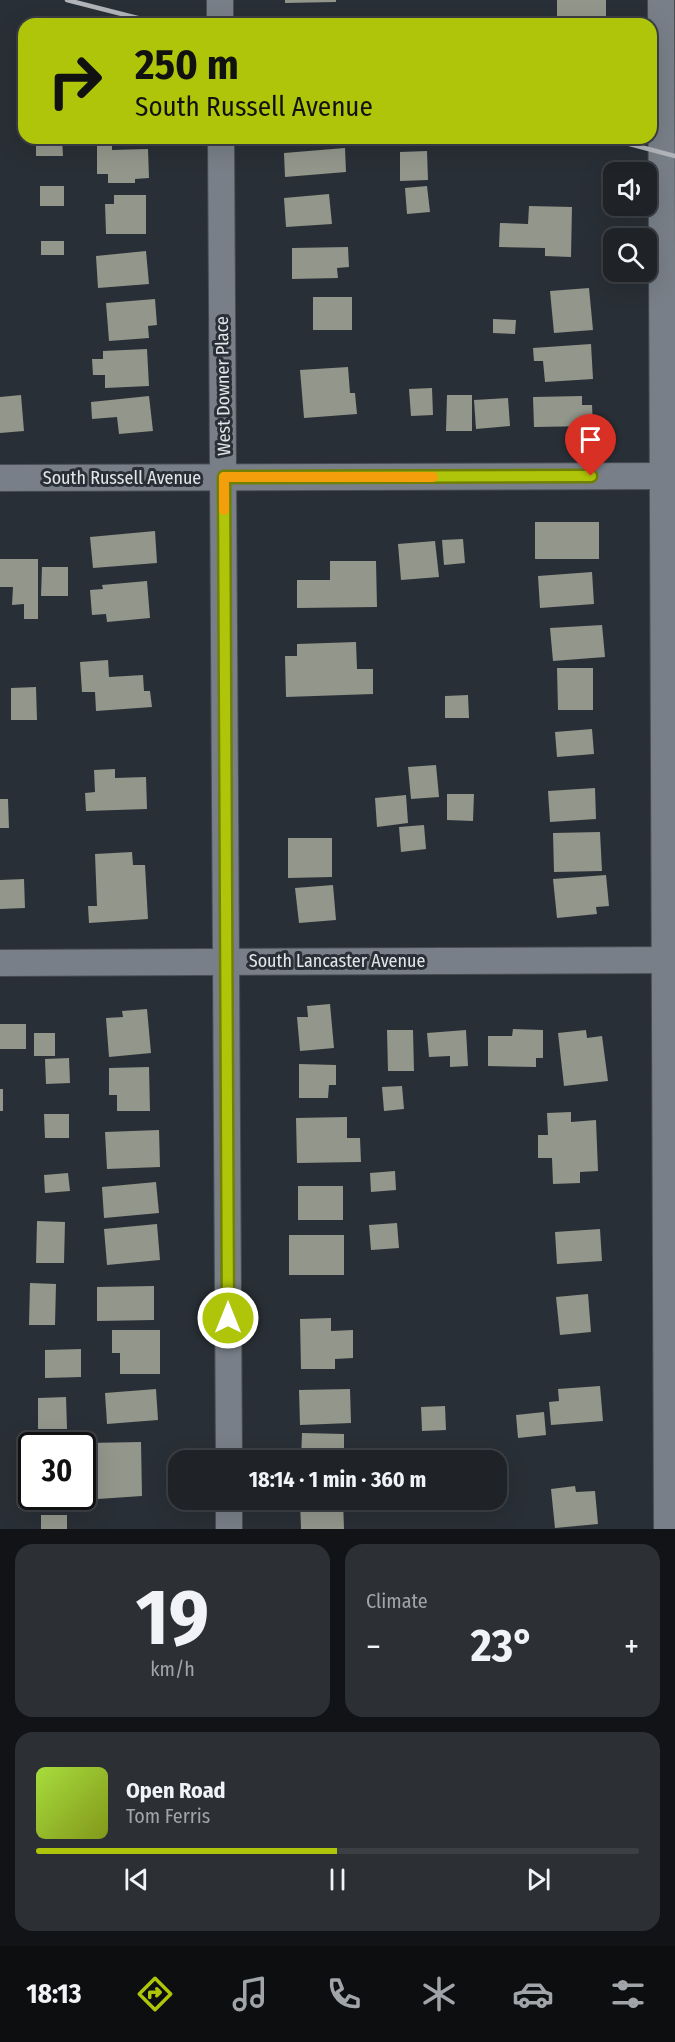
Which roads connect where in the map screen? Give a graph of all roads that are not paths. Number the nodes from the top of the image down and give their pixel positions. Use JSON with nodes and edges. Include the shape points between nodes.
{"nodes":[{"id":1,"x":220,"y":0,"type":"edge"},
{"id":2,"x":661,"y":0,"type":"edge"},
{"id":3,"x":220,"y":18,"type":"edge"},
{"id":4,"x":221,"y":144,"type":"edge"},
{"id":5,"x":669,"y":476,"type":"edge"},
{"id":6,"x":224,"y":477,"type":"junction"},
{"id":7,"x":0,"y":478,"type":"edge"},
{"id":8,"x":670,"y":960,"type":"edge"},
{"id":9,"x":226,"y":961,"type":"junction"},
{"id":10,"x":0,"y":963,"type":"edge"},
{"id":11,"x":229,"y":1450,"type":"edge"},
{"id":12,"x":229,"y":1510,"type":"edge"},
{"id":13,"x":229,"y":1529,"type":"edge"},
{"id":14,"x":667,"y":1529,"type":"edge"}],
"edges":[{"from":1,"to":3,"type":"street"},
{"from":2,"to":5,"type":"street"},
{"from":4,"to":6,"type":"street","name":"West Downer Place"},
{"from":5,"to":6,"type":"street","name":"South Russell Avenue"},
{"from":5,"to":8,"type":"street"},
{"from":6,"to":7,"type":"street","name":"South Russell Avenue"},
{"from":6,"to":9,"type":"street","name":"West Downer Place"},
{"from":8,"to":9,"type":"street","name":"South Lancaster Avenue"},
{"from":8,"to":14,"type":"street"},
{"from":9,"to":10,"type":"street","name":"South Lancaster Avenue"},
{"from":9,"to":11,"type":"street","name":"West Downer Place"},
{"from":12,"to":13,"type":"street"}]}
